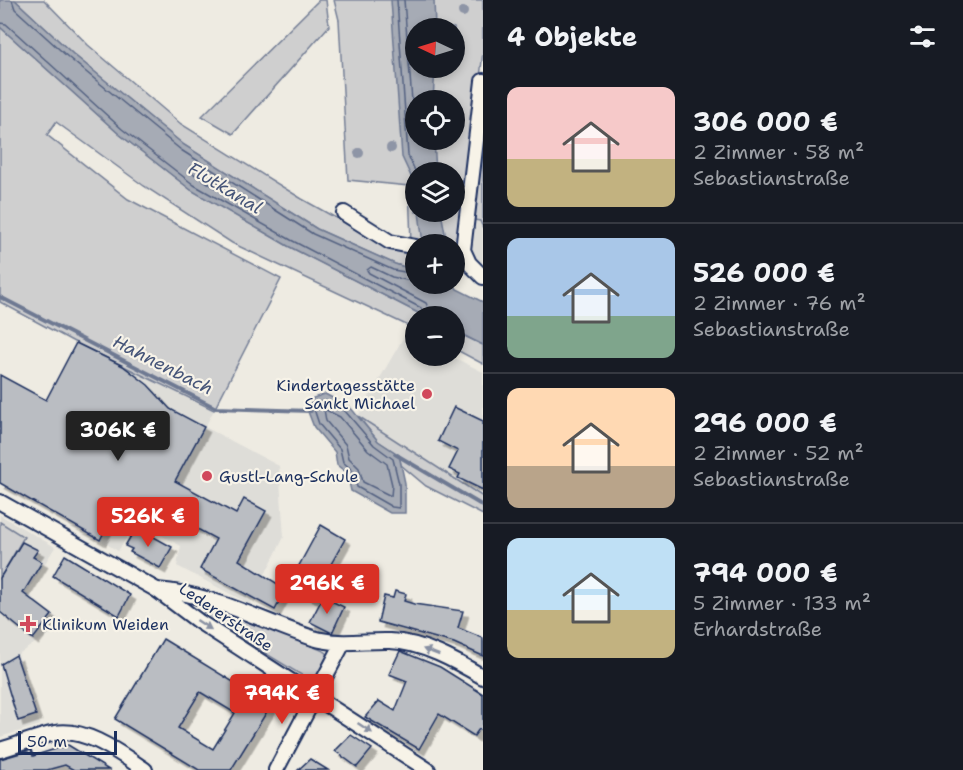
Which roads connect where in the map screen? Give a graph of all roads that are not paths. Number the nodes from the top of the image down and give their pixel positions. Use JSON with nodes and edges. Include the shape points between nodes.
{"nodes":[{"id":1,"x":483,"y":81,"type":"edge"},
{"id":2,"x":344,"y":213,"type":"dead end"},
{"id":3,"x":461,"y":234,"type":"edge"},
{"id":4,"x":405,"y":245,"type":"edge"},
{"id":5,"x":465,"y":258,"type":"edge"},
{"id":6,"x":483,"y":277,"type":"edge"},
{"id":7,"x":0,"y":502,"type":"edge"},
{"id":8,"x":157,"y":590,"type":"junction"},
{"id":9,"x":343,"y":644,"type":"junction"},
{"id":10,"x":483,"y":677,"type":"edge"},
{"id":11,"x":317,"y":696,"type":"junction"},
{"id":12,"x":0,"y":750,"type":"edge"},
{"id":13,"x":145,"y":770,"type":"edge"},
{"id":14,"x":276,"y":770,"type":"edge"},
{"id":15,"x":428,"y":770,"type":"edge"}],
"edges":[{"from":1,"to":3,"type":"street"},
{"from":2,"to":4,"type":"street","via":[[390,242]]},
{"from":5,"to":6,"type":"street"},
{"from":7,"to":8,"type":"street","name":"Ledererstraße"},
{"from":8,"to":9,"type":"street","via":[[225,603],[315,638]]},
{"from":8,"to":11,"type":"street","name":"Ledererstraße","one_way":true,"via":[[198,621]]},
{"from":10,"to":9,"type":"street","one_way":true,"via":[[458,662],[416,646],[392,641]]},
{"from":9,"to":11,"type":"street"},
{"from":11,"to":14,"type":"street"},
{"from":11,"to":15,"type":"street","name":"Ledererstraße","one_way":true},
{"from":12,"to":13,"type":"street","via":[[71,732],[121,754]]}]}
